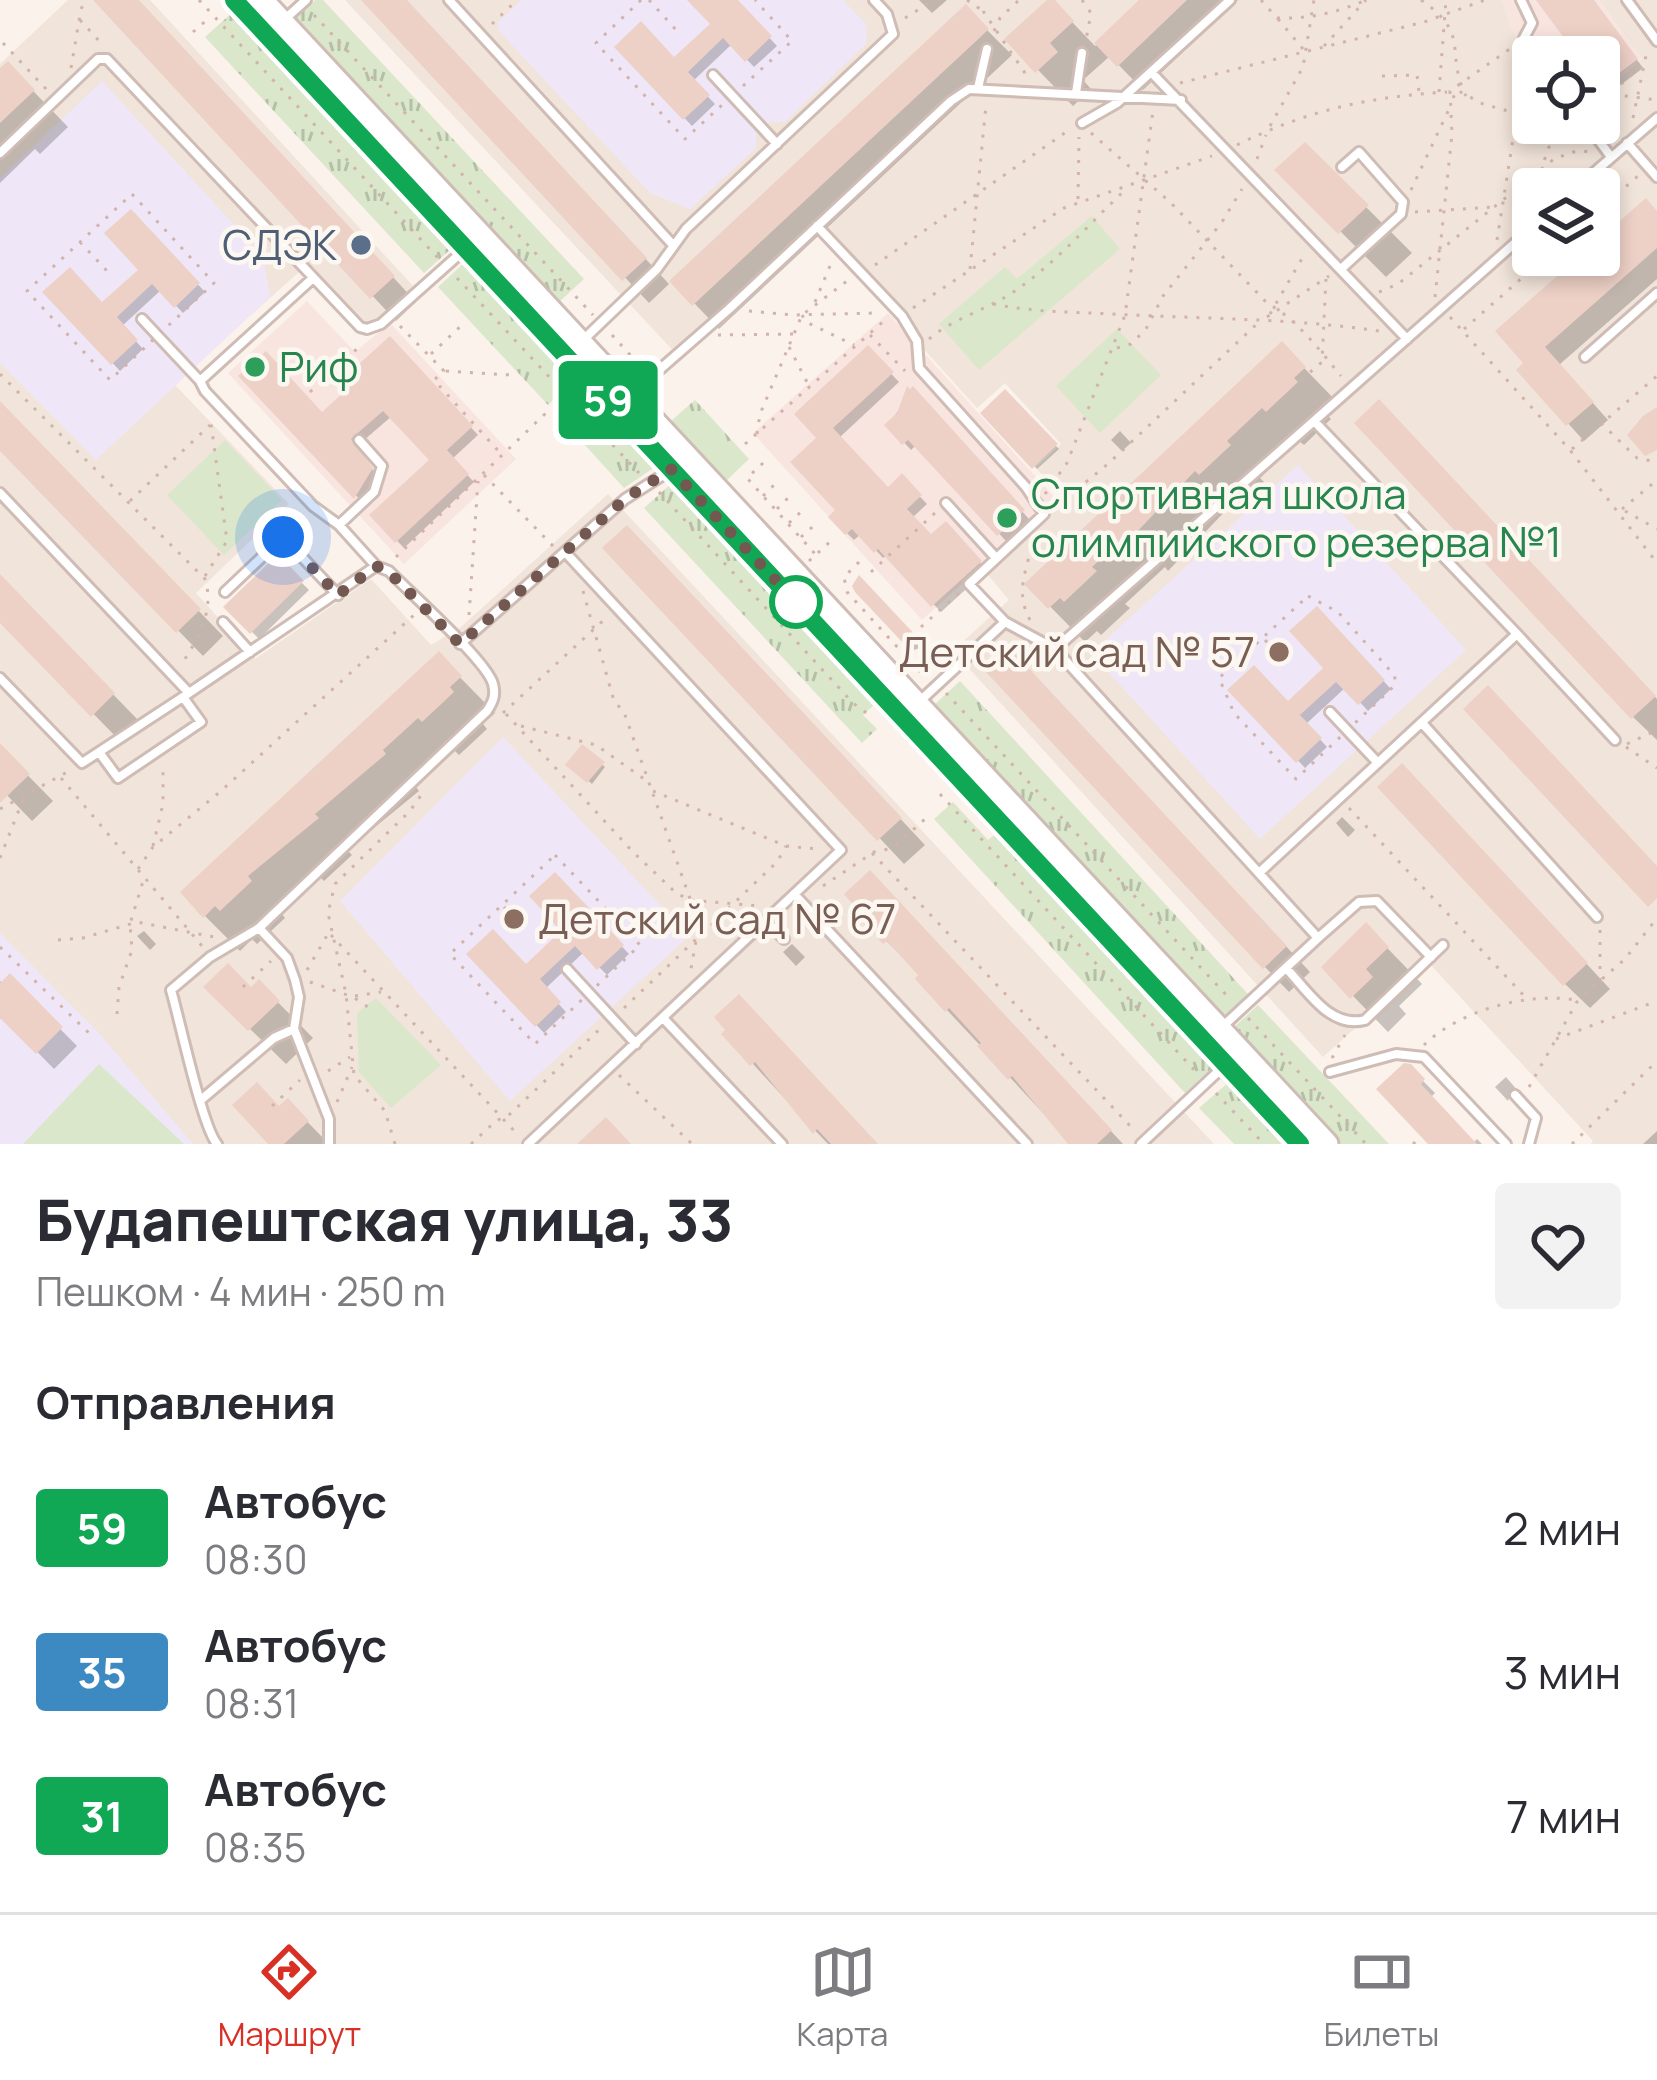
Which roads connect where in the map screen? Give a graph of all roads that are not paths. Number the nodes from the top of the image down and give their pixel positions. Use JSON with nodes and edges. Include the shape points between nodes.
{"nodes":[{"id":1,"x":235,"y":0,"type":"edge"},
{"id":2,"x":262,"y":0,"type":"edge"},
{"id":3,"x":448,"y":0,"type":"edge"},
{"id":4,"x":874,"y":0,"type":"edge"},
{"id":5,"x":1230,"y":0,"type":"edge"},
{"id":6,"x":1521,"y":0,"type":"edge"},
{"id":7,"x":1627,"y":0,"type":"edge"},
{"id":8,"x":306,"y":4,"type":"edge"},
{"id":9,"x":275,"y":29,"type":"junction"},
{"id":10,"x":1525,"y":36,"type":"edge"},
{"id":11,"x":1655,"y":38,"type":"edge"},
{"id":12,"x":987,"y":49,"type":"road end"},
{"id":13,"x":1082,"y":53,"type":"road end"},
{"id":14,"x":1151,"y":72,"type":"junction"},
{"id":15,"x":713,"y":74,"type":"dead end"},
{"id":16,"x":983,"y":90,"type":"junction"},
{"id":17,"x":1076,"y":93,"type":"junction"},
{"id":18,"x":1125,"y":95,"type":"junction"},
{"id":19,"x":1181,"y":100,"type":"junction"},
{"id":20,"x":1657,"y":118,"type":"edge"},
{"id":21,"x":1082,"y":123,"type":"road end"},
{"id":22,"x":1625,"y":141,"type":"junction"},
{"id":23,"x":777,"y":144,"type":"junction"},
{"id":24,"x":1601,"y":144,"type":"edge"},
{"id":25,"x":0,"y":153,"type":"edge"},
{"id":26,"x":1608,"y":154,"type":"junction"},
{"id":27,"x":1342,"y":167,"type":"dead end"},
{"id":28,"x":1595,"y":168,"type":"edge"},
{"id":29,"x":1657,"y":177,"type":"edge"},
{"id":30,"x":664,"y":218,"type":"dead end"},
{"id":31,"x":817,"y":226,"type":"junction"},
{"id":32,"x":658,"y":228,"type":"junction"},
{"id":33,"x":473,"y":242,"type":"junction"},
{"id":34,"x":673,"y":245,"type":"junction"},
{"id":35,"x":1512,"y":246,"type":"edge"},
{"id":36,"x":1340,"y":268,"type":"junction"},
{"id":37,"x":314,"y":278,"type":"junction"},
{"id":38,"x":1657,"y":293,"type":"edge"},
{"id":39,"x":142,"y":319,"type":"dead end"},
{"id":40,"x":1407,"y":339,"type":"junction"},
{"id":41,"x":574,"y":349,"type":"junction"},
{"id":42,"x":1585,"y":357,"type":"dead end"},
{"id":43,"x":200,"y":381,"type":"junction"},
{"id":44,"x":623,"y":402,"type":"junction"},
{"id":45,"x":1314,"y":421,"type":"junction"},
{"id":46,"x":1293,"y":439,"type":"junction"},
{"id":47,"x":358,"y":440,"type":"dead end"},
{"id":48,"x":1304,"y":450,"type":"dead end"},
{"id":49,"x":679,"y":462,"type":"junction"},
{"id":50,"x":0,"y":493,"type":"edge"},
{"id":51,"x":946,"y":503,"type":"road end"},
{"id":52,"x":339,"y":525,"type":"junction"},
{"id":53,"x":564,"y":555,"type":"junction"},
{"id":54,"x":996,"y":558,"type":"junction"},
{"id":55,"x":376,"y":566,"type":"junction"},
{"id":56,"x":225,"y":592,"type":"dead end"},
{"id":57,"x":338,"y":595,"type":"junction"},
{"id":58,"x":223,"y":622,"type":"dead end"},
{"id":59,"x":1005,"y":622,"type":"junction"},
{"id":60,"x":1516,"y":634,"type":"junction"},
{"id":61,"x":464,"y":641,"type":"junction"},
{"id":62,"x":1055,"y":649,"type":"junction"},
{"id":63,"x":250,"y":652,"type":"junction"},
{"id":64,"x":0,"y":678,"type":"edge"},
{"id":65,"x":186,"y":695,"type":"junction"},
{"id":66,"x":910,"y":710,"type":"junction"},
{"id":67,"x":1330,"y":712,"type":"dead end"},
{"id":68,"x":1422,"y":724,"type":"junction"},
{"id":69,"x":1620,"y":743,"type":"road end"},
{"id":70,"x":99,"y":752,"type":"junction"},
{"id":71,"x":1378,"y":764,"type":"junction"},
{"id":72,"x":1259,"y":873,"type":"junction"},
{"id":73,"x":794,"y":894,"type":"junction"},
{"id":74,"x":1597,"y":917,"type":"road end"},
{"id":75,"x":766,"y":921,"type":"junction"},
{"id":76,"x":259,"y":928,"type":"junction"},
{"id":77,"x":1318,"y":938,"type":"junction"},
{"id":78,"x":784,"y":939,"type":"dead end"},
{"id":79,"x":1443,"y":945,"type":"dead end"},
{"id":80,"x":1431,"y":956,"type":"junction"},
{"id":81,"x":1286,"y":968,"type":"junction"},
{"id":82,"x":567,"y":969,"type":"dead end"},
{"id":83,"x":663,"y":1018,"type":"junction"},
{"id":84,"x":294,"y":1029,"type":"junction"},
{"id":85,"x":1213,"y":1036,"type":"junction"},
{"id":86,"x":636,"y":1043,"type":"junction"},
{"id":87,"x":1233,"y":1058,"type":"junction"},
{"id":88,"x":1328,"y":1070,"type":"road end"},
{"id":89,"x":1515,"y":1096,"type":"dead end"},
{"id":90,"x":202,"y":1099,"type":"junction"},
{"id":91,"x":1142,"y":1141,"type":"edge"},
{"id":92,"x":532,"y":1142,"type":"edge"},
{"id":93,"x":217,"y":1144,"type":"edge"},
{"id":94,"x":329,"y":1144,"type":"edge"},
{"id":95,"x":782,"y":1144,"type":"edge"},
{"id":96,"x":1028,"y":1144,"type":"edge"},
{"id":97,"x":1300,"y":1144,"type":"edge"},
{"id":98,"x":1327,"y":1144,"type":"edge"},
{"id":99,"x":1507,"y":1144,"type":"edge"},
{"id":100,"x":1529,"y":1144,"type":"edge"}],
"edges":[{"from":1,"to":9,"type":"street"},
{"from":2,"to":9,"type":"street"},
{"from":3,"to":32,"type":"lane"},
{"from":4,"to":23,"type":"lane","via":[[893,34]]},
{"from":5,"to":14,"type":"lane"},
{"from":6,"to":10,"type":"lane","via":[[1532,23]]},
{"from":7,"to":11,"type":"lane"},
{"from":8,"to":9,"type":"lane"},
{"from":9,"to":33,"type":"street"},
{"from":12,"to":16,"type":"lane"},
{"from":13,"to":17,"type":"lane"},
{"from":14,"to":18,"type":"lane"},
{"from":14,"to":19,"type":"lane"},
{"from":15,"to":23,"type":"lane"},
{"from":16,"to":17,"type":"lane"},
{"from":16,"to":31,"type":"lane","via":[[951,101]]},
{"from":17,"to":18,"type":"lane"},
{"from":18,"to":19,"type":"lane"},
{"from":18,"to":21,"type":"lane"},
{"from":19,"to":36,"type":"lane"},
{"from":20,"to":22,"type":"lane"},
{"from":22,"to":26,"type":"lane"},
{"from":22,"to":29,"type":"lane"},
{"from":23,"to":34,"type":"lane"},
{"from":24,"to":26,"type":"lane"},
{"from":25,"to":37,"type":"lane","via":[[107,58]]},
{"from":26,"to":28,"type":"lane"},
{"from":27,"to":36,"type":"lane","via":[[1359,152],[1403,202],[1401,214]]},
{"from":30,"to":32,"type":"lane"},
{"from":31,"to":44,"type":"lane"},
{"from":31,"to":54,"type":"lane","via":[[899,313],[918,347],[919,368],[1045,514]]},
{"from":32,"to":34,"type":"lane"},
{"from":33,"to":37,"type":"lane","via":[[374,328],[360,327]]},
{"from":33,"to":41,"type":"street"},
{"from":34,"to":41,"type":"lane"},
{"from":35,"to":40,"type":"lane"},
{"from":36,"to":40,"type":"lane"},
{"from":37,"to":43,"type":"lane"},
{"from":38,"to":42,"type":"lane"},
{"from":39,"to":43,"type":"lane"},
{"from":40,"to":45,"type":"lane"},
{"from":41,"to":44,"type":"street"},
{"from":43,"to":52,"type":"lane"},
{"from":44,"to":49,"type":"street"},
{"from":45,"to":46,"type":"lane"},
{"from":45,"to":60,"type":"lane"},
{"from":46,"to":48,"type":"lane"},
{"from":46,"to":62,"type":"lane"},
{"from":47,"to":52,"type":"lane","via":[[382,466],[374,492]]},
{"from":49,"to":53,"type":"lane"},
{"from":49,"to":66,"type":"street"},
{"from":50,"to":65,"type":"lane"},
{"from":51,"to":54,"type":"lane"},
{"from":52,"to":55,"type":"lane"},
{"from":53,"to":61,"type":"lane"},
{"from":53,"to":73,"type":"lane","via":[[841,850]]},
{"from":54,"to":59,"type":"lane","via":[[969,584]]},
{"from":55,"to":57,"type":"lane"},
{"from":55,"to":61,"type":"lane"},
{"from":56,"to":57,"type":"lane","via":[[283,537]]},
{"from":57,"to":63,"type":"lane"},
{"from":58,"to":63,"type":"lane"},
{"from":59,"to":62,"type":"lane"},
{"from":59,"to":66,"type":"lane"},
{"from":60,"to":68,"type":"lane"},
{"from":60,"to":69,"type":"lane"},
{"from":61,"to":76,"type":"lane","via":[[493,684],[487,711]]},
{"from":62,"to":72,"type":"lane"},
{"from":63,"to":65,"type":"lane"},
{"from":64,"to":70,"type":"lane","via":[[82,763]]},
{"from":65,"to":70,"type":"lane"},
{"from":65,"to":70,"type":"lane","via":[[200,722],[118,778]]},
{"from":66,"to":85,"type":"street"},
{"from":67,"to":71,"type":"lane"},
{"from":68,"to":71,"type":"lane"},
{"from":68,"to":74,"type":"lane"},
{"from":71,"to":72,"type":"lane"},
{"from":72,"to":77,"type":"lane"},
{"from":73,"to":75,"type":"lane"},
{"from":73,"to":96,"type":"lane"},
{"from":75,"to":78,"type":"lane"},
{"from":75,"to":83,"type":"lane"},
{"from":76,"to":84,"type":"lane","via":[[287,958],[299,998]]},
{"from":76,"to":90,"type":"lane","via":[[171,990]]},
{"from":77,"to":80,"type":"lane","via":[[1359,902],[1377,902]]},
{"from":77,"to":81,"type":"lane"},
{"from":79,"to":80,"type":"lane"},
{"from":80,"to":81,"type":"lane","via":[[1365,1020],[1351,1022],[1334,1018]]},
{"from":81,"to":85,"type":"lane"},
{"from":82,"to":86,"type":"lane"},
{"from":83,"to":86,"type":"lane"},
{"from":83,"to":95,"type":"lane"},
{"from":84,"to":90,"type":"lane"},
{"from":84,"to":94,"type":"lane","via":[[329,1118]]},
{"from":85,"to":87,"type":"street"},
{"from":86,"to":92,"type":"lane"},
{"from":87,"to":91,"type":"lane"},
{"from":87,"to":97,"type":"street"},
{"from":87,"to":98,"type":"street"},
{"from":88,"to":99,"type":"lane","via":[[1424,1057]]},
{"from":89,"to":100,"type":"lane","via":[[1536,1118]]},
{"from":90,"to":93,"type":"lane","via":[[206,1130]]}]}
